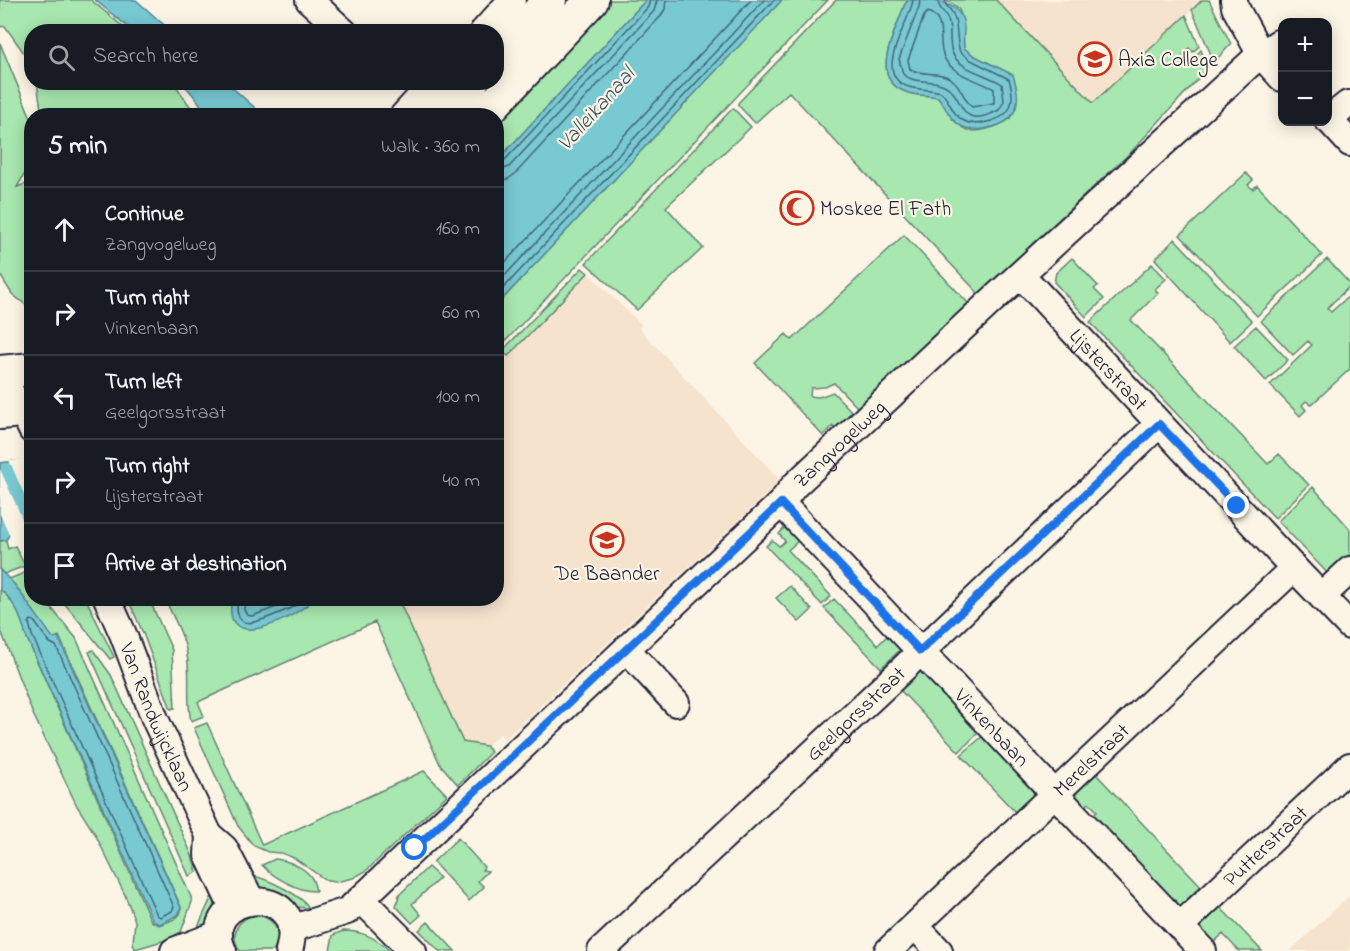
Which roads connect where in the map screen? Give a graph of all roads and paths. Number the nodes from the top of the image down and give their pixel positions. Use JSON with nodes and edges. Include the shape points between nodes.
{"nodes":[{"id":1,"x":309,"y":0,"type":"edge"},
{"id":2,"x":512,"y":0,"type":"edge"},
{"id":3,"x":550,"y":0,"type":"edge"},
{"id":4,"x":592,"y":0,"type":"edge"},
{"id":5,"x":1234,"y":0,"type":"edge"},
{"id":6,"x":1248,"y":0,"type":"edge"},
{"id":7,"x":335,"y":24,"type":"edge"},
{"id":8,"x":490,"y":24,"type":"edge"},
{"id":9,"x":504,"y":48,"type":"edge"},
{"id":10,"x":1274,"y":49,"type":"edge"},
{"id":11,"x":1280,"y":72,"type":"edge"},
{"id":12,"x":427,"y":90,"type":"edge"},
{"id":13,"x":464,"y":90,"type":"edge"},
{"id":14,"x":1350,"y":104,"type":"edge"},
{"id":15,"x":410,"y":108,"type":"edge"},
{"id":16,"x":448,"y":108,"type":"edge"},
{"id":17,"x":491,"y":108,"type":"edge"},
{"id":18,"x":1332,"y":116,"type":"edge"},
{"id":19,"x":1332,"y":123,"type":"edge"},
{"id":20,"x":1350,"y":143,"type":"edge"},
{"id":21,"x":1020,"y":275,"type":"junction"},
{"id":22,"x":24,"y":370,"type":"edge"},
{"id":23,"x":0,"y":374,"type":"edge"},
{"id":24,"x":21,"y":416,"type":"edge"},
{"id":25,"x":1159,"y":424,"type":"junction"},
{"id":26,"x":781,"y":503,"type":"junction"},
{"id":27,"x":1294,"y":568,"type":"junction"},
{"id":28,"x":1350,"y":570,"type":"edge"},
{"id":29,"x":1322,"y":596,"type":"junction"},
{"id":30,"x":111,"y":606,"type":"edge"},
{"id":31,"x":1350,"y":626,"type":"edge"},
{"id":32,"x":627,"y":650,"type":"junction"},
{"id":33,"x":920,"y":651,"type":"junction"},
{"id":34,"x":676,"y":703,"type":"dead end"},
{"id":35,"x":1350,"y":766,"type":"edge"},
{"id":36,"x":1054,"y":795,"type":"junction"},
{"id":37,"x":362,"y":899,"type":"junction"},
{"id":38,"x":242,"y":904,"type":"junction"},
{"id":39,"x":915,"y":926,"type":"junction"},
{"id":40,"x":1180,"y":926,"type":"junction"},
{"id":41,"x":290,"y":940,"type":"edge"},
{"id":42,"x":221,"y":942,"type":"edge"},
{"id":43,"x":174,"y":951,"type":"edge"},
{"id":44,"x":413,"y":951,"type":"edge"},
{"id":45,"x":601,"y":951,"type":"edge"},
{"id":46,"x":888,"y":951,"type":"edge"},
{"id":47,"x":939,"y":951,"type":"edge"},
{"id":48,"x":1203,"y":951,"type":"edge"}],
"edges":[{"from":1,"to":7,"type":"street"},
{"from":2,"to":8,"type":"street"},
{"from":3,"to":9,"type":"main road"},
{"from":4,"to":17,"type":"main road"},
{"from":5,"to":10,"type":"street","via":[[1235,7]]},
{"from":6,"to":10,"type":"street"},
{"from":10,"to":11,"type":"street"},
{"from":10,"to":21,"type":"street","name":"Zangvogelweg"},
{"from":12,"to":15,"type":"street"},
{"from":13,"to":16,"type":"main road"},
{"from":14,"to":18,"type":"street"},
{"from":19,"to":20,"type":"street"},
{"from":21,"to":25,"type":"street","name":"Lijsterstraat"},
{"from":21,"to":26,"type":"street","name":"Zangvogelweg","via":[[794,486]]},
{"from":22,"to":23,"type":"main road"},
{"from":23,"to":24,"type":"street"},
{"from":25,"to":27,"type":"street","name":"Lijsterstraat"},
{"from":25,"to":33,"type":"street","name":"Geelgorsstraat"},
{"from":26,"to":32,"type":"street","name":"Zangvogelweg"},
{"from":26,"to":33,"type":"street","name":"Vinkenbaan"},
{"from":27,"to":29,"type":"street","name":"Lijsterstraat"},
{"from":27,"to":36,"type":"street","name":"Merelstraat"},
{"from":28,"to":29,"type":"street"},
{"from":29,"to":31,"type":"street","name":"Lijsterstraat"},
{"from":30,"to":38,"type":"street","name":"Van Randwijcklaan","via":[[155,719],[209,835],[224,848]]},
{"from":32,"to":34,"type":"street"},
{"from":32,"to":37,"type":"street","name":"Zangvogelweg"},
{"from":33,"to":36,"type":"street","name":"Vinkenbaan"},
{"from":33,"to":45,"type":"street","name":"Geelgorsstraat"},
{"from":35,"to":40,"type":"street","name":"Putterstraat"},
{"from":36,"to":39,"type":"street","name":"Merelstraat"},
{"from":36,"to":40,"type":"street","name":"Vinkenbaan"},
{"from":37,"to":41,"type":"street","name":"Zangvogelweg","via":[[347,911]]},
{"from":37,"to":44,"type":"street"},
{"from":38,"to":41,"type":"street","via":[[262,901],[281,910],[288,919]]},
{"from":38,"to":42,"type":"street","via":[[222,922]]},
{"from":39,"to":46,"type":"street","name":"Merelstraat"},
{"from":39,"to":47,"type":"street"},
{"from":40,"to":48,"type":"street","name":"Vinkenbaan"},
{"from":42,"to":43,"type":"street"}]}
